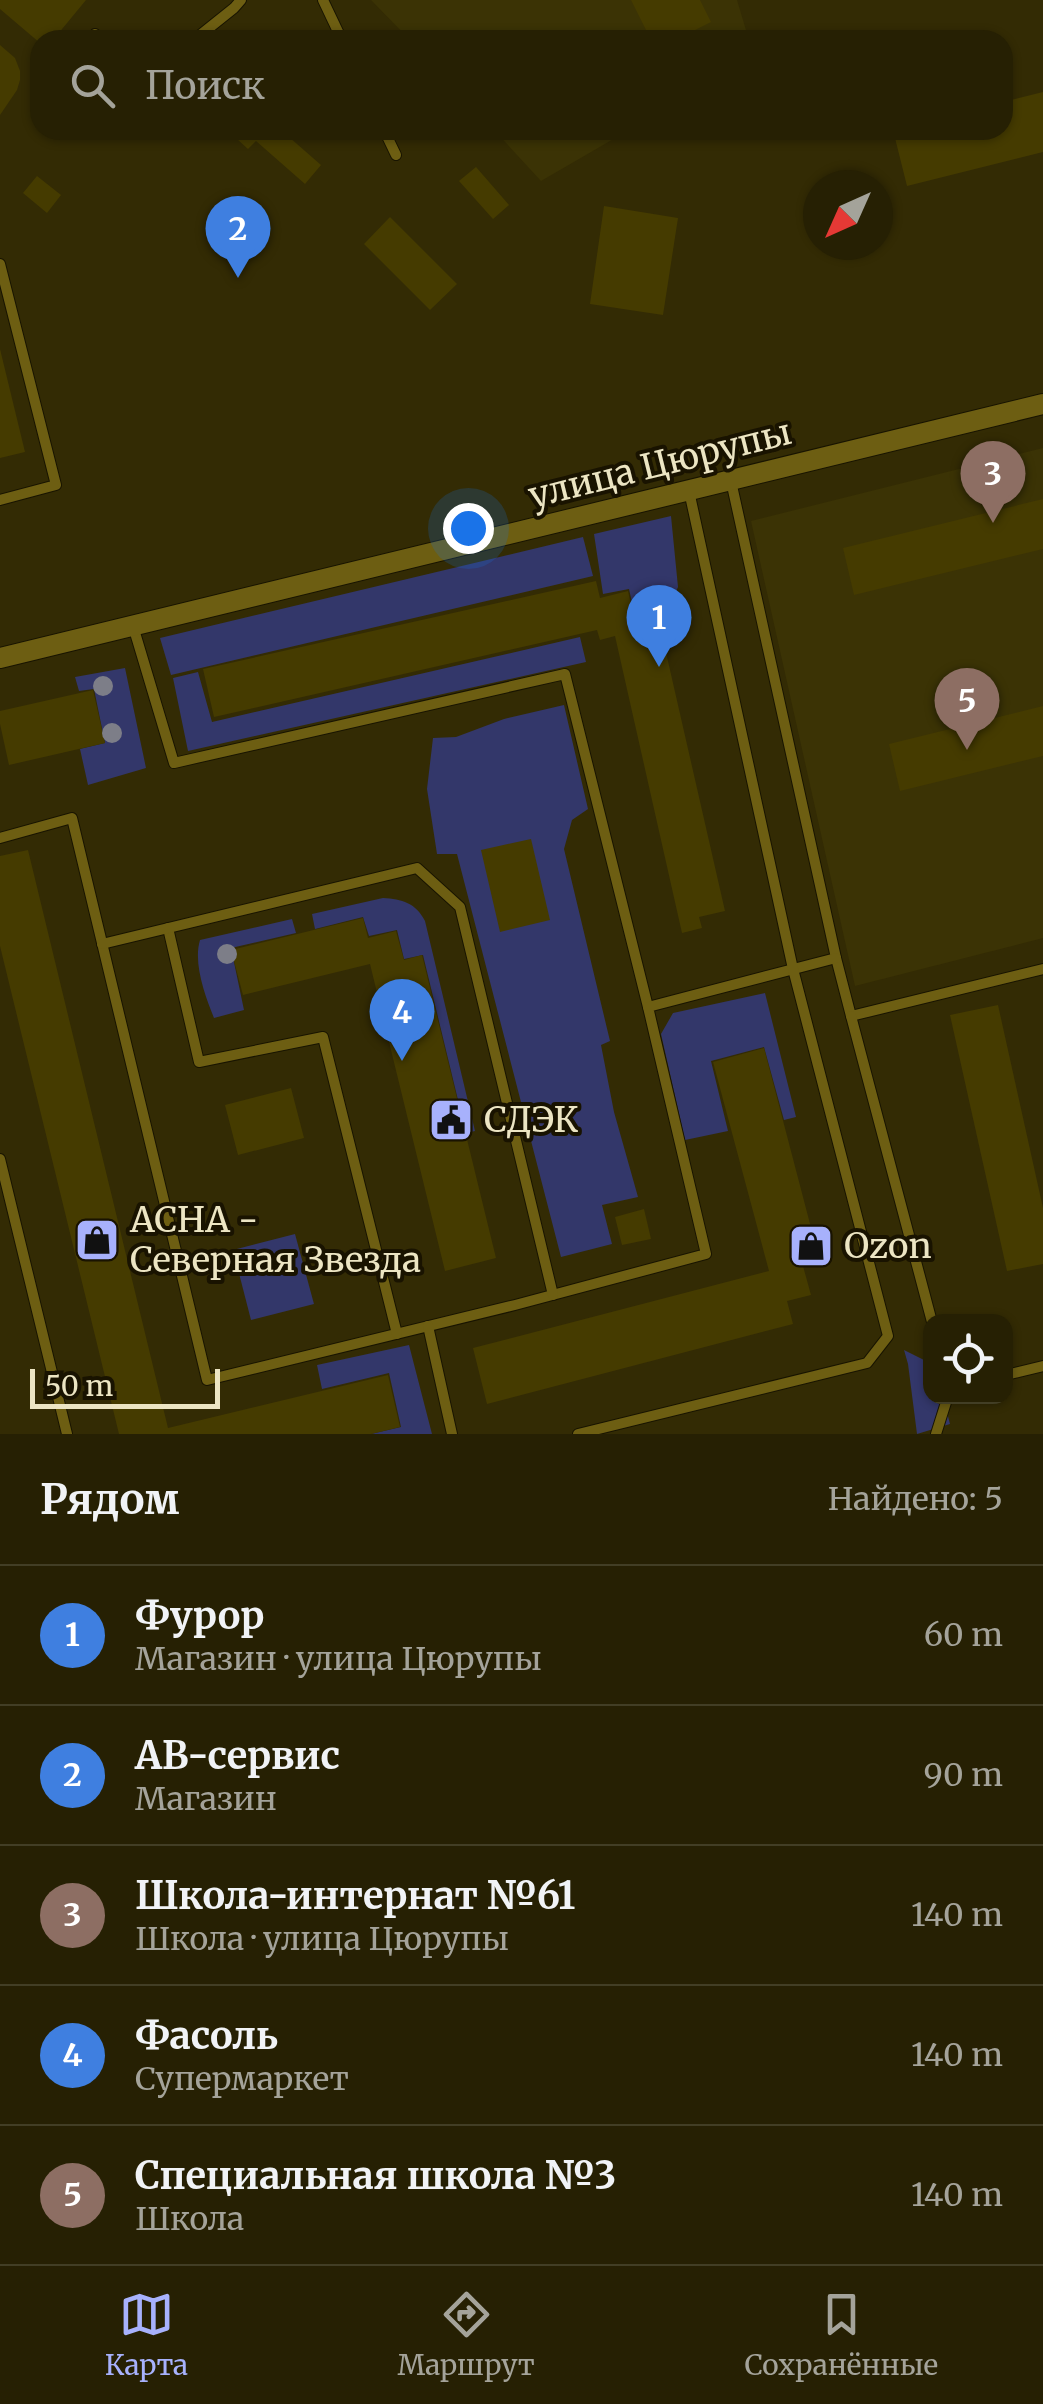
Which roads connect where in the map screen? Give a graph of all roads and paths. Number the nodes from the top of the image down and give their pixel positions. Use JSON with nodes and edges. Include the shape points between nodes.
{"nodes":[{"id":1,"x":241,"y":0,"type":"edge"},
{"id":2,"x":323,"y":0,"type":"edge"},
{"id":3,"x":206,"y":30,"type":"edge"},
{"id":4,"x":337,"y":30,"type":"edge"},
{"id":5,"x":389,"y":140,"type":"edge"},
{"id":6,"x":396,"y":155,"type":"dead end"},
{"id":7,"x":0,"y":264,"type":"edge"},
{"id":8,"x":1043,"y":404,"type":"edge"},
{"id":9,"x":730,"y":480,"type":"junction"},
{"id":10,"x":689,"y":490,"type":"junction"},
{"id":11,"x":0,"y":500,"type":"edge"},
{"id":12,"x":134,"y":626,"type":"junction"},
{"id":13,"x":0,"y":658,"type":"edge"},
{"id":14,"x":0,"y":838,"type":"edge"},
{"id":15,"x":168,"y":928,"type":"junction"},
{"id":16,"x":102,"y":944,"type":"junction"},
{"id":17,"x":836,"y":958,"type":"junction"},
{"id":18,"x":793,"y":969,"type":"junction"},
{"id":19,"x":1043,"y":969,"type":"edge"},
{"id":20,"x":648,"y":1007,"type":"junction"},
{"id":21,"x":851,"y":1016,"type":"junction"},
{"id":22,"x":0,"y":1159,"type":"edge"},
{"id":23,"x":553,"y":1295,"type":"junction"},
{"id":24,"x":930,"y":1314,"type":"edge"},
{"id":25,"x":428,"y":1326,"type":"junction"},
{"id":26,"x":396,"y":1334,"type":"junction"},
{"id":27,"x":1043,"y":1366,"type":"edge"},
{"id":28,"x":1013,"y":1374,"type":"edge"},
{"id":29,"x":945,"y":1404,"type":"edge"},
{"id":30,"x":67,"y":1434,"type":"edge"},
{"id":31,"x":452,"y":1434,"type":"edge"},
{"id":32,"x":578,"y":1434,"type":"edge"},
{"id":33,"x":936,"y":1434,"type":"edge"}],
"edges":[{"from":1,"to":3,"type":"lane"},
{"from":2,"to":4,"type":"lane"},
{"from":5,"to":6,"type":"lane"},
{"from":7,"to":11,"type":"lane","via":[[56,485]]},
{"from":8,"to":9,"type":"street","name":"улица Цюрупы"},
{"from":9,"to":10,"type":"street","name":"улица Цюрупы"},
{"from":9,"to":17,"type":"lane"},
{"from":10,"to":12,"type":"street","name":"улица Цюрупы"},
{"from":10,"to":18,"type":"lane"},
{"from":12,"to":13,"type":"street","name":"улица Цюрупы"},
{"from":12,"to":20,"type":"lane","via":[[174,763],[566,674]]},
{"from":14,"to":16,"type":"lane","via":[[72,818]]},
{"from":15,"to":16,"type":"lane"},
{"from":15,"to":23,"type":"lane","via":[[416,868],[460,907]]},
{"from":15,"to":26,"type":"lane","via":[[200,1062],[323,1036]]},
{"from":16,"to":26,"type":"lane","via":[[207,1380]]},
{"from":17,"to":18,"type":"lane"},
{"from":17,"to":21,"type":"lane"},
{"from":18,"to":20,"type":"lane"},
{"from":18,"to":32,"type":"lane","via":[[888,1336],[867,1363]]},
{"from":19,"to":21,"type":"lane"},
{"from":20,"to":23,"type":"lane","via":[[706,1254]]},
{"from":21,"to":24,"type":"lane"},
{"from":22,"to":30,"type":"lane"},
{"from":23,"to":25,"type":"lane"},
{"from":25,"to":26,"type":"lane"},
{"from":25,"to":31,"type":"lane"},
{"from":27,"to":28,"type":"lane"},
{"from":29,"to":33,"type":"lane"}]}
